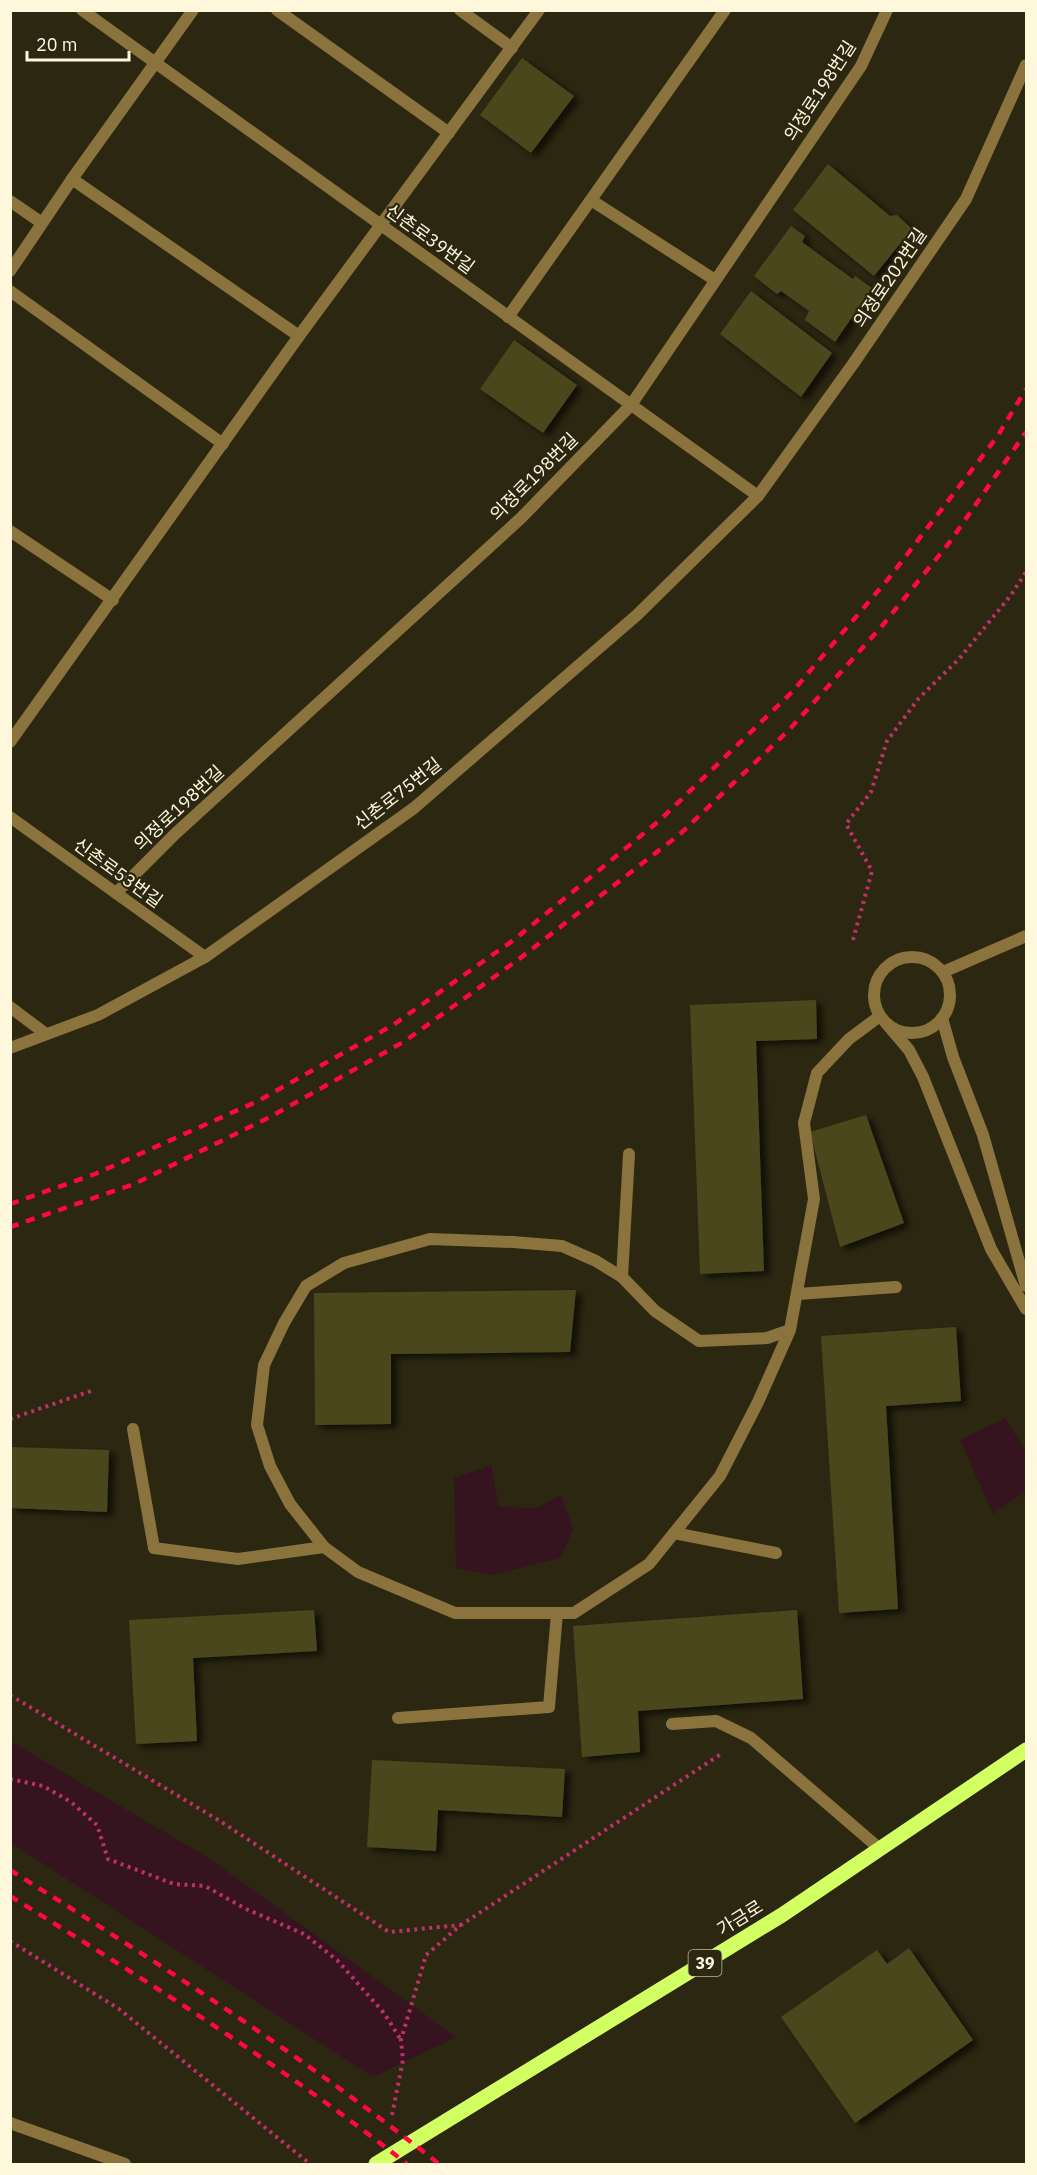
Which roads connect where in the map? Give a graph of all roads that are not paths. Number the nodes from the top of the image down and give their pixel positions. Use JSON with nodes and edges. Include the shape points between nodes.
{"nodes":[{"id":1,"x":82,"y":10,"type":"edge"},
{"id":2,"x":193,"y":10,"type":"edge"},
{"id":3,"x":278,"y":10,"type":"edge"},
{"id":4,"x":460,"y":10,"type":"edge"},
{"id":5,"x":539,"y":10,"type":"edge"},
{"id":6,"x":725,"y":10,"type":"edge"},
{"id":7,"x":887,"y":10,"type":"edge"},
{"id":8,"x":512,"y":48,"type":"junction"},
{"id":9,"x":155,"y":63,"type":"junction"},
{"id":10,"x":1026,"y":65,"type":"edge"},
{"id":11,"x":449,"y":133,"type":"junction"},
{"id":12,"x":72,"y":179,"type":"junction"},
{"id":13,"x":591,"y":200,"type":"junction"},
{"id":14,"x":10,"y":201,"type":"edge"},
{"id":15,"x":42,"y":223,"type":"junction"},
{"id":16,"x":381,"y":225,"type":"junction"},
{"id":17,"x":10,"y":271,"type":"edge"},
{"id":18,"x":715,"y":280,"type":"junction"},
{"id":19,"x":10,"y":291,"type":"edge"},
{"id":20,"x":508,"y":317,"type":"junction"},
{"id":21,"x":299,"y":336,"type":"junction"},
{"id":22,"x":631,"y":405,"type":"junction"},
{"id":23,"x":223,"y":444,"type":"junction"},
{"id":24,"x":758,"y":496,"type":"junction"},
{"id":25,"x":10,"y":531,"type":"edge"},
{"id":26,"x":113,"y":600,"type":"junction"},
{"id":27,"x":10,"y":742,"type":"edge"},
{"id":28,"x":10,"y":817,"type":"edge"},
{"id":29,"x":116,"y":893,"type":"junction"},
{"id":30,"x":1026,"y":936,"type":"edge"},
{"id":31,"x":205,"y":957,"type":"junction"},
{"id":32,"x":943,"y":972,"type":"junction"},
{"id":33,"x":10,"y":1006,"type":"edge"},
{"id":34,"x":942,"y":1018,"type":"junction"},
{"id":35,"x":883,"y":1019,"type":"junction"},
{"id":36,"x":46,"y":1034,"type":"junction"},
{"id":37,"x":10,"y":1048,"type":"edge"},
{"id":38,"x":629,"y":1154,"type":"dead end"},
{"id":39,"x":622,"y":1277,"type":"junction"},
{"id":40,"x":1026,"y":1286,"type":"edge"},
{"id":41,"x":896,"y":1287,"type":"dead end"},
{"id":42,"x":798,"y":1294,"type":"junction"},
{"id":43,"x":1026,"y":1309,"type":"edge"},
{"id":44,"x":790,"y":1330,"type":"junction"},
{"id":45,"x":133,"y":1429,"type":"dead end"},
{"id":46,"x":674,"y":1533,"type":"junction"},
{"id":47,"x":324,"y":1547,"type":"junction"},
{"id":48,"x":776,"y":1553,"type":"dead end"},
{"id":49,"x":557,"y":1613,"type":"junction"},
{"id":50,"x":398,"y":1719,"type":"dead end"},
{"id":51,"x":672,"y":1724,"type":"dead end"},
{"id":52,"x":1026,"y":1750,"type":"edge"},
{"id":53,"x":880,"y":1849,"type":"junction"},
{"id":54,"x":10,"y":2123,"type":"edge"},
{"id":55,"x":125,"y":2164,"type":"edge"},
{"id":56,"x":376,"y":2164,"type":"edge"}],
"edges":[{"from":1,"to":9,"type":"street","name":"신촌로39번길"},
{"from":2,"to":9,"type":"street"},
{"from":3,"to":11,"type":"street"},
{"from":4,"to":8,"type":"street"},
{"from":5,"to":8,"type":"street"},
{"from":6,"to":13,"type":"street"},
{"from":7,"to":18,"type":"street","name":"의정로198번길","via":[[861,66]]},
{"from":8,"to":11,"type":"street"},
{"from":9,"to":12,"type":"street"},
{"from":9,"to":16,"type":"street","name":"신촌로39번길"},
{"from":10,"to":24,"type":"street","name":"의정로202번길","via":[[966,199]]},
{"from":11,"to":16,"type":"street"},
{"from":12,"to":15,"type":"street"},
{"from":12,"to":21,"type":"street"},
{"from":13,"to":18,"type":"street"},
{"from":13,"to":20,"type":"street"},
{"from":14,"to":15,"type":"street"},
{"from":15,"to":17,"type":"street"},
{"from":16,"to":20,"type":"street","name":"신촌로39번길"},
{"from":16,"to":21,"type":"street"},
{"from":18,"to":22,"type":"street","name":"의정로198번길"},
{"from":19,"to":23,"type":"street"},
{"from":20,"to":22,"type":"street","name":"신촌로39번길"},
{"from":21,"to":23,"type":"street"},
{"from":22,"to":24,"type":"street","name":"신촌로39번길"},
{"from":22,"to":29,"type":"street","name":"의정로198번길","via":[[520,518],[183,826]]},
{"from":23,"to":26,"type":"street"},
{"from":24,"to":31,"type":"street","name":"신촌로75번길","via":[[637,615],[414,808]]},
{"from":25,"to":26,"type":"street"},
{"from":26,"to":27,"type":"street"},
{"from":28,"to":29,"type":"street","name":"신촌로53번길"},
{"from":29,"to":31,"type":"street","name":"신촌로53번길"},
{"from":30,"to":32,"type":"street"},
{"from":31,"to":36,"type":"street","name":"신촌로75번길","via":[[98,1015]]},
{"from":32,"to":34,"type":"street","via":[[950,991]]},
{"from":32,"to":35,"type":"street","via":[[921,958],[896,960],[885,967],[874,990]]},
{"from":33,"to":36,"type":"street"},
{"from":34,"to":35,"type":"street","via":[[921,1032],[896,1030]]},
{"from":34,"to":40,"type":"street","via":[[952,1057],[983,1135]]},
{"from":35,"to":42,"type":"street","via":[[849,1039],[817,1073],[804,1123],[814,1199]]},
{"from":35,"to":43,"type":"street","via":[[909,1050],[923,1077],[991,1249]]},
{"from":36,"to":37,"type":"street","name":"신촌로75번길"},
{"from":38,"to":39,"type":"street"},
{"from":39,"to":44,"type":"street","via":[[654,1311],[699,1341],[767,1338]]},
{"from":39,"to":47,"type":"street","via":[[562,1246],[430,1239],[344,1263],[306,1286],[264,1365],[257,1425],[270,1466],[290,1504]]},
{"from":41,"to":42,"type":"street"},
{"from":42,"to":44,"type":"street"},
{"from":44,"to":46,"type":"street","via":[[720,1476]]},
{"from":45,"to":47,"type":"street","via":[[154,1548],[238,1559]]},
{"from":46,"to":48,"type":"street"},
{"from":46,"to":49,"type":"street","via":[[649,1564],[574,1612]]},
{"from":47,"to":49,"type":"street","via":[[358,1572],[454,1613]]},
{"from":49,"to":50,"type":"street","via":[[549,1707]]},
{"from":51,"to":53,"type":"street","via":[[716,1720],[751,1738]]},
{"from":52,"to":53,"type":"main road","name":"가금로","number":"39"},
{"from":53,"to":56,"type":"main road","name":"가금로","number":"39","via":[[782,1915]]},
{"from":54,"to":55,"type":"street"}]}
